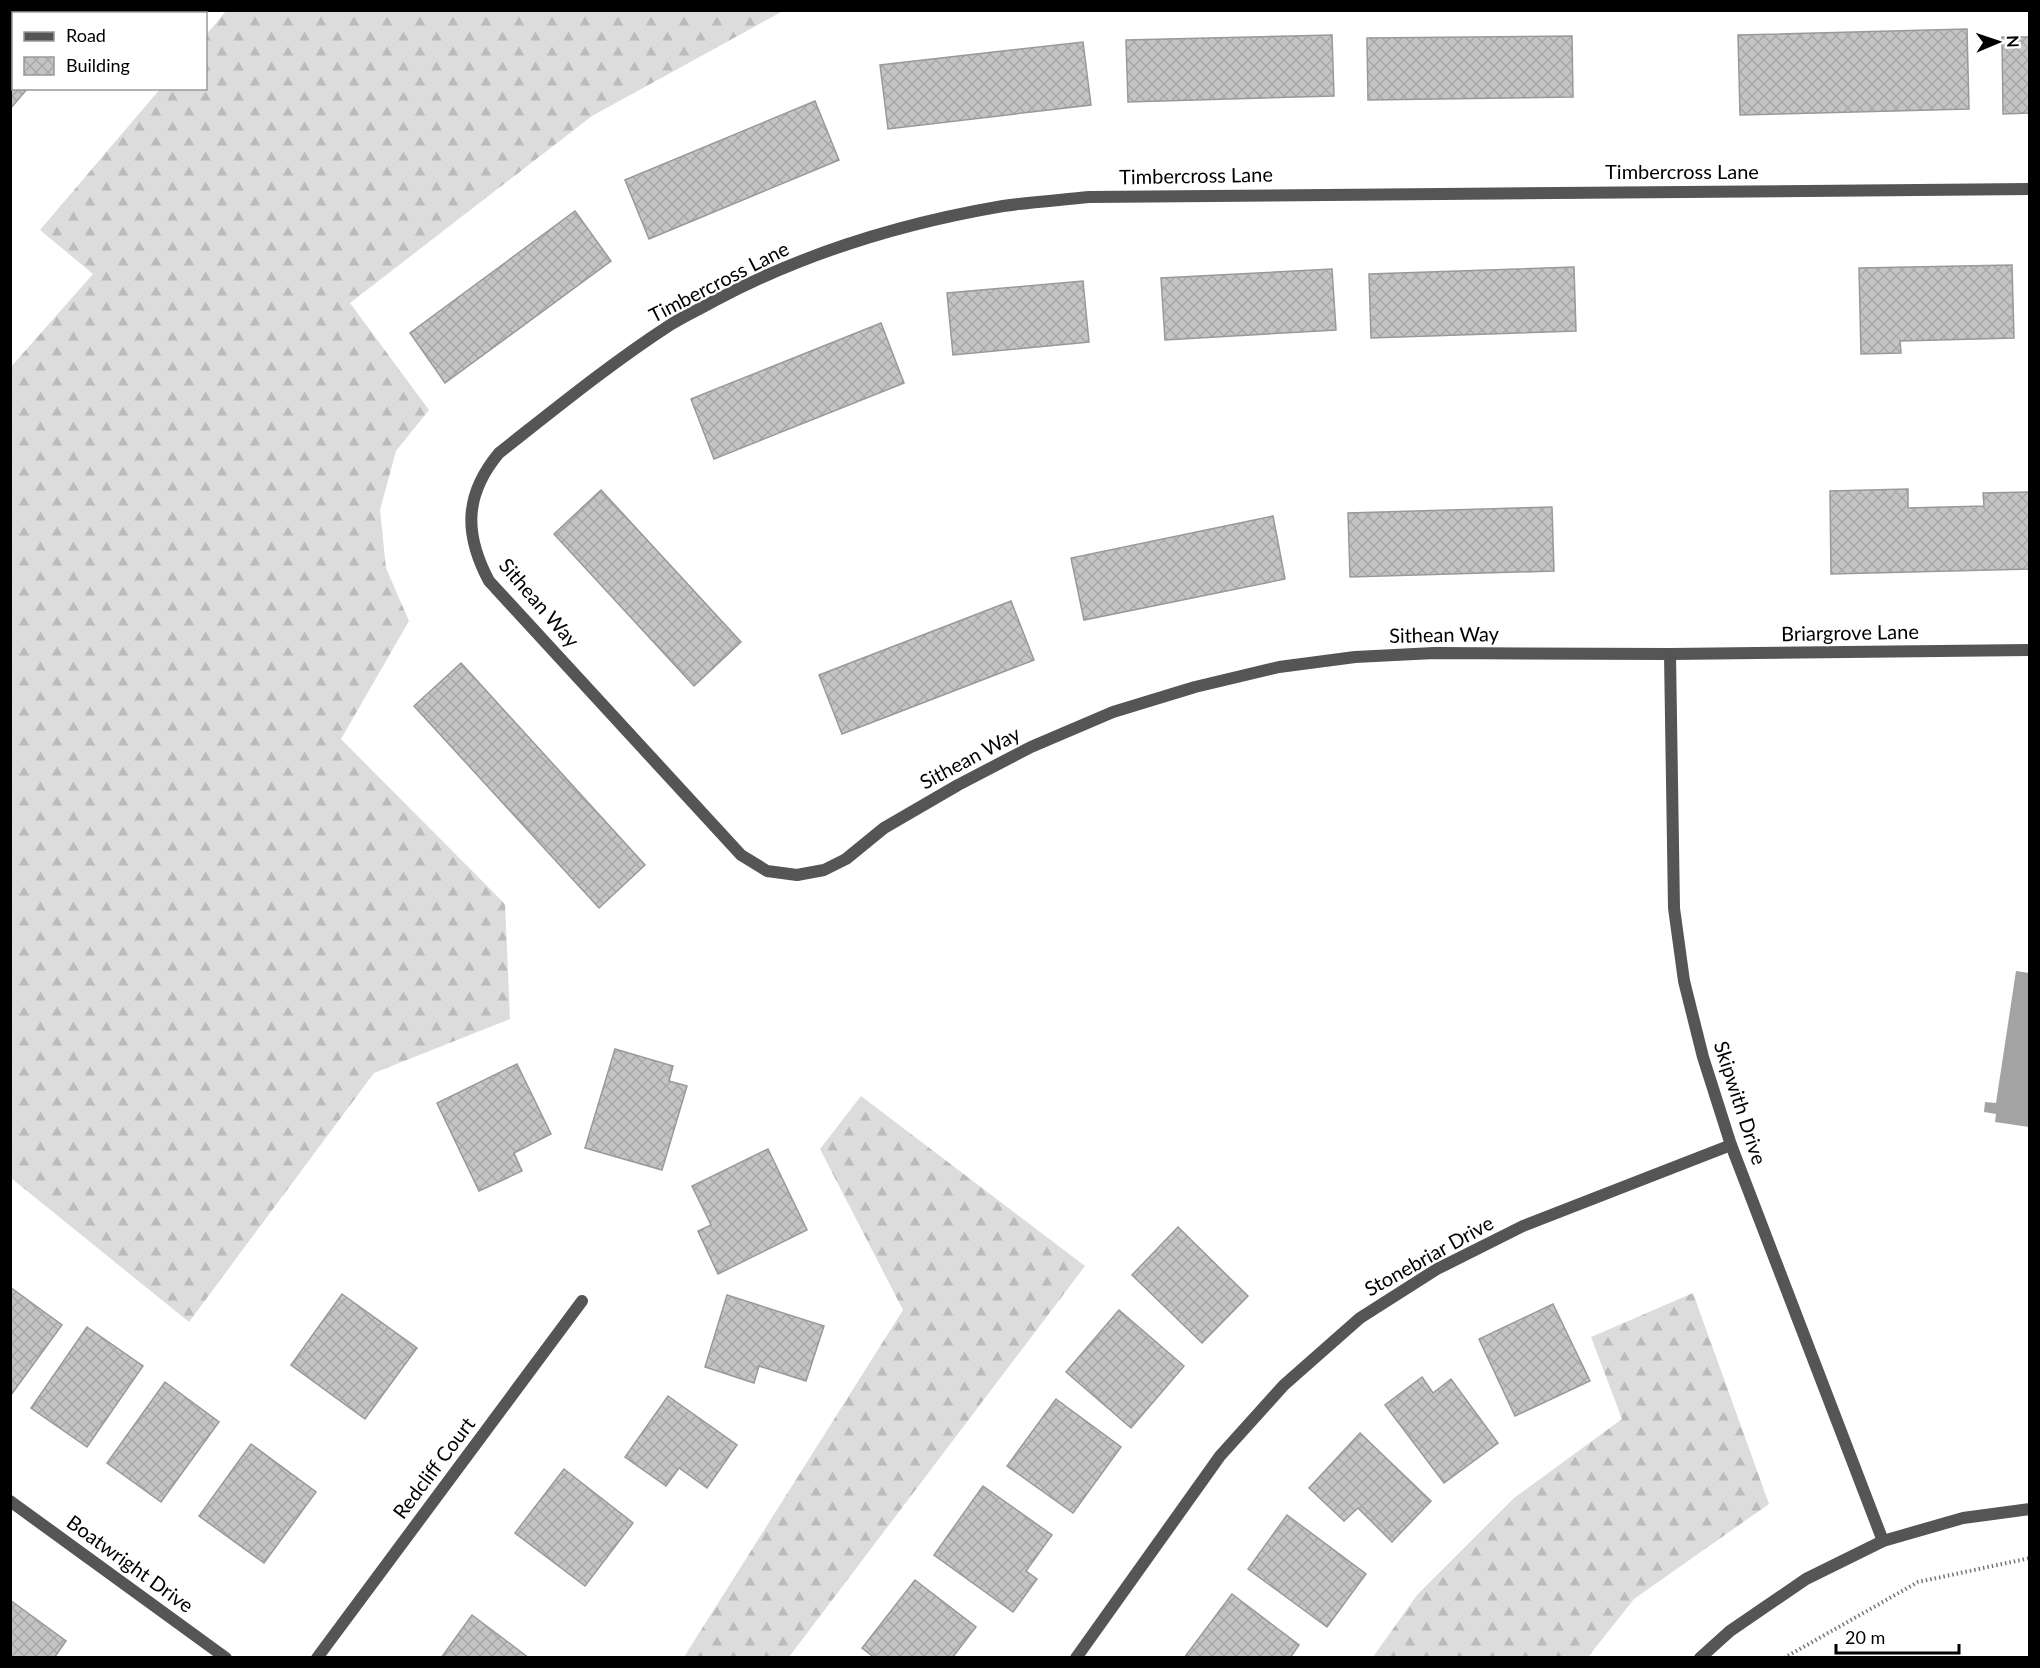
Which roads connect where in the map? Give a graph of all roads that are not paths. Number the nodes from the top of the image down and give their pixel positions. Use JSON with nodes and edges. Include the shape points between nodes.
{"nodes":[{"id":1,"x":2030,"y":189,"type":"edge"},
{"id":2,"x":470,"y":516,"type":"joint"},
{"id":3,"x":2030,"y":650,"type":"edge"},
{"id":4,"x":1670,"y":654,"type":"junction"},
{"id":5,"x":1731,"y":1145,"type":"junction"},
{"id":6,"x":582,"y":1301,"type":"dead end"},
{"id":7,"x":10,"y":1501,"type":"edge"},
{"id":8,"x":2030,"y":1509,"type":"edge"},
{"id":9,"x":1883,"y":1540,"type":"junction"},
{"id":10,"x":226,"y":1658,"type":"edge"},
{"id":11,"x":317,"y":1658,"type":"edge"},
{"id":12,"x":1076,"y":1658,"type":"edge"},
{"id":13,"x":1700,"y":1658,"type":"edge"}],
"edges":[{"from":1,"to":2,"type":"street","name":"Timbercross Lane","via":[[1089,197],[1005,206],[930,221],[858,240],[793,264],[672,324],[499,453],[475,491]]},
{"from":2,"to":4,"type":"street","name":"Sithean Way","via":[[478,561],[489,581],[741,855],[767,871],[797,875],[824,870],[846,859],[884,828],[1031,747],[1113,712],[1195,687],[1279,667],[1354,657],[1434,653]]},
{"from":3,"to":4,"type":"street","name":"Briargrove Lane"},
{"from":4,"to":5,"type":"street","name":"Skipwith Drive","via":[[1674,908],[1684,981]]},
{"from":5,"to":9,"type":"street","name":"Skipwith Drive"},
{"from":5,"to":12,"type":"street","name":"Stonebriar Drive","via":[[1523,1226],[1437,1269],[1360,1318],[1284,1385],[1220,1456]]},
{"from":6,"to":11,"type":"street","name":"Redcliff Court"},
{"from":7,"to":10,"type":"street","name":"Boatwright Drive"},
{"from":8,"to":9,"type":"street","via":[[1963,1518]]},
{"from":9,"to":13,"type":"street","via":[[1806,1580],[1730,1631]]}]}
